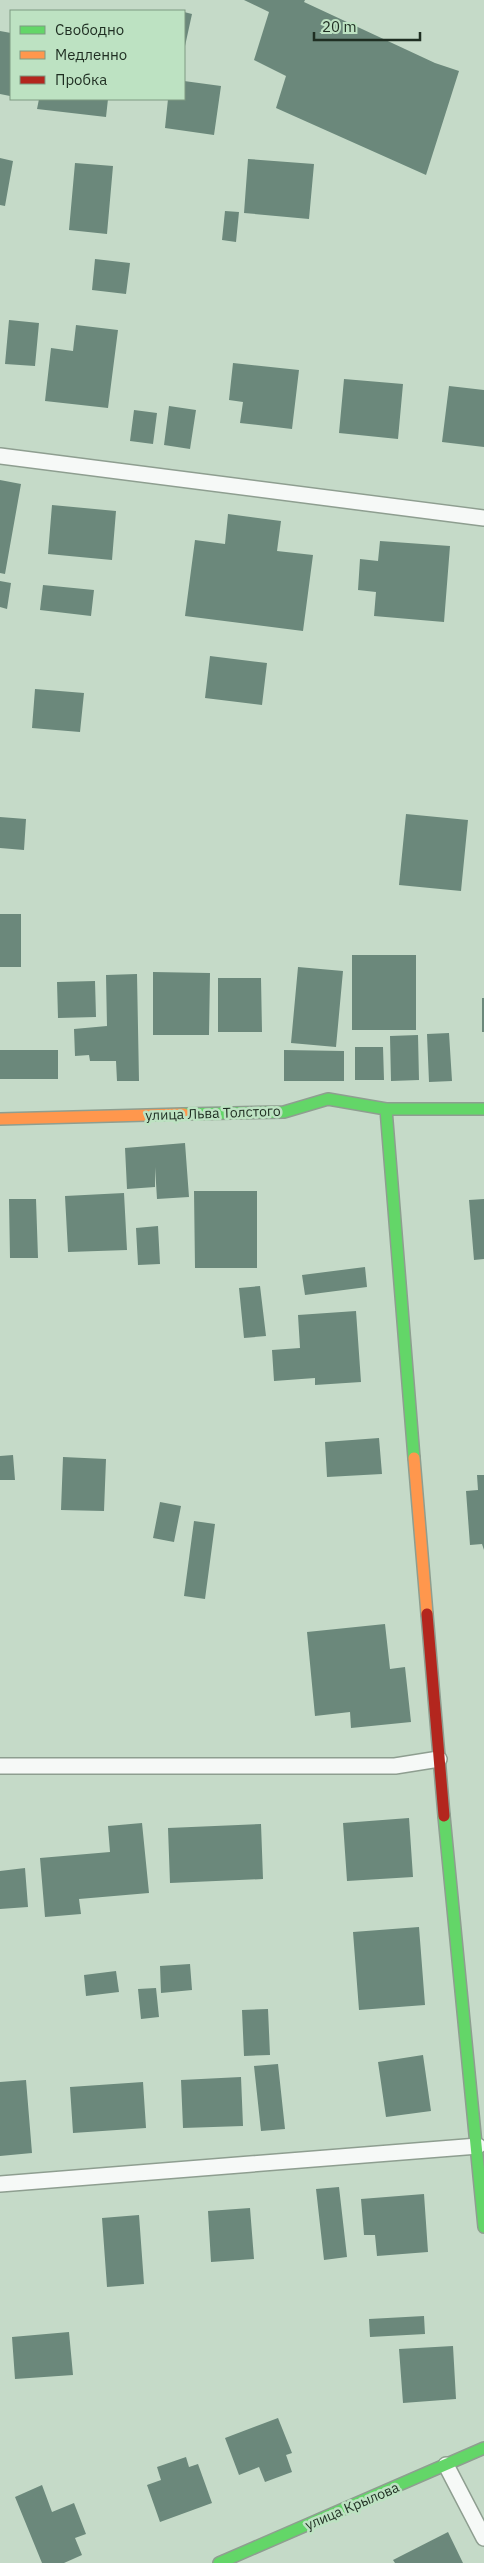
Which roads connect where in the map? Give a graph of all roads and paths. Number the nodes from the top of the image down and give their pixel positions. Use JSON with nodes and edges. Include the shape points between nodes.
{"nodes":[{"id":1,"x":0,"y":456,"type":"edge"},
{"id":2,"x":484,"y":518,"type":"edge"},
{"id":3,"x":386,"y":1109,"type":"junction"},
{"id":4,"x":484,"y":1109,"type":"edge"},
{"id":5,"x":0,"y":1119,"type":"edge"},
{"id":6,"x":439,"y":1760,"type":"junction"},
{"id":7,"x":0,"y":1766,"type":"edge"},
{"id":8,"x":478,"y":2146,"type":"junction"},
{"id":9,"x":0,"y":2184,"type":"edge"},
{"id":10,"x":484,"y":2227,"type":"edge"},
{"id":11,"x":484,"y":2448,"type":"edge"},
{"id":12,"x":446,"y":2465,"type":"junction"},
{"id":13,"x":484,"y":2538,"type":"edge"},
{"id":14,"x":219,"y":2563,"type":"edge"}],
"edges":[{"from":1,"to":2,"type":"lane"},
{"from":3,"to":4,"type":"street","name":"улица Льва Толстого"},
{"from":3,"to":5,"type":"street","name":"улица Льва Толстого","via":[[328,1099],[284,1112]]},
{"from":3,"to":6,"type":"street"},
{"from":6,"to":7,"type":"lane","via":[[395,1766]]},
{"from":6,"to":8,"type":"street"},
{"from":8,"to":9,"type":"lane"},
{"from":8,"to":10,"type":"street"},
{"from":11,"to":12,"type":"street","name":"улица Крылова"},
{"from":12,"to":13,"type":"lane"},
{"from":12,"to":14,"type":"street","name":"улица Крылова"}]}
